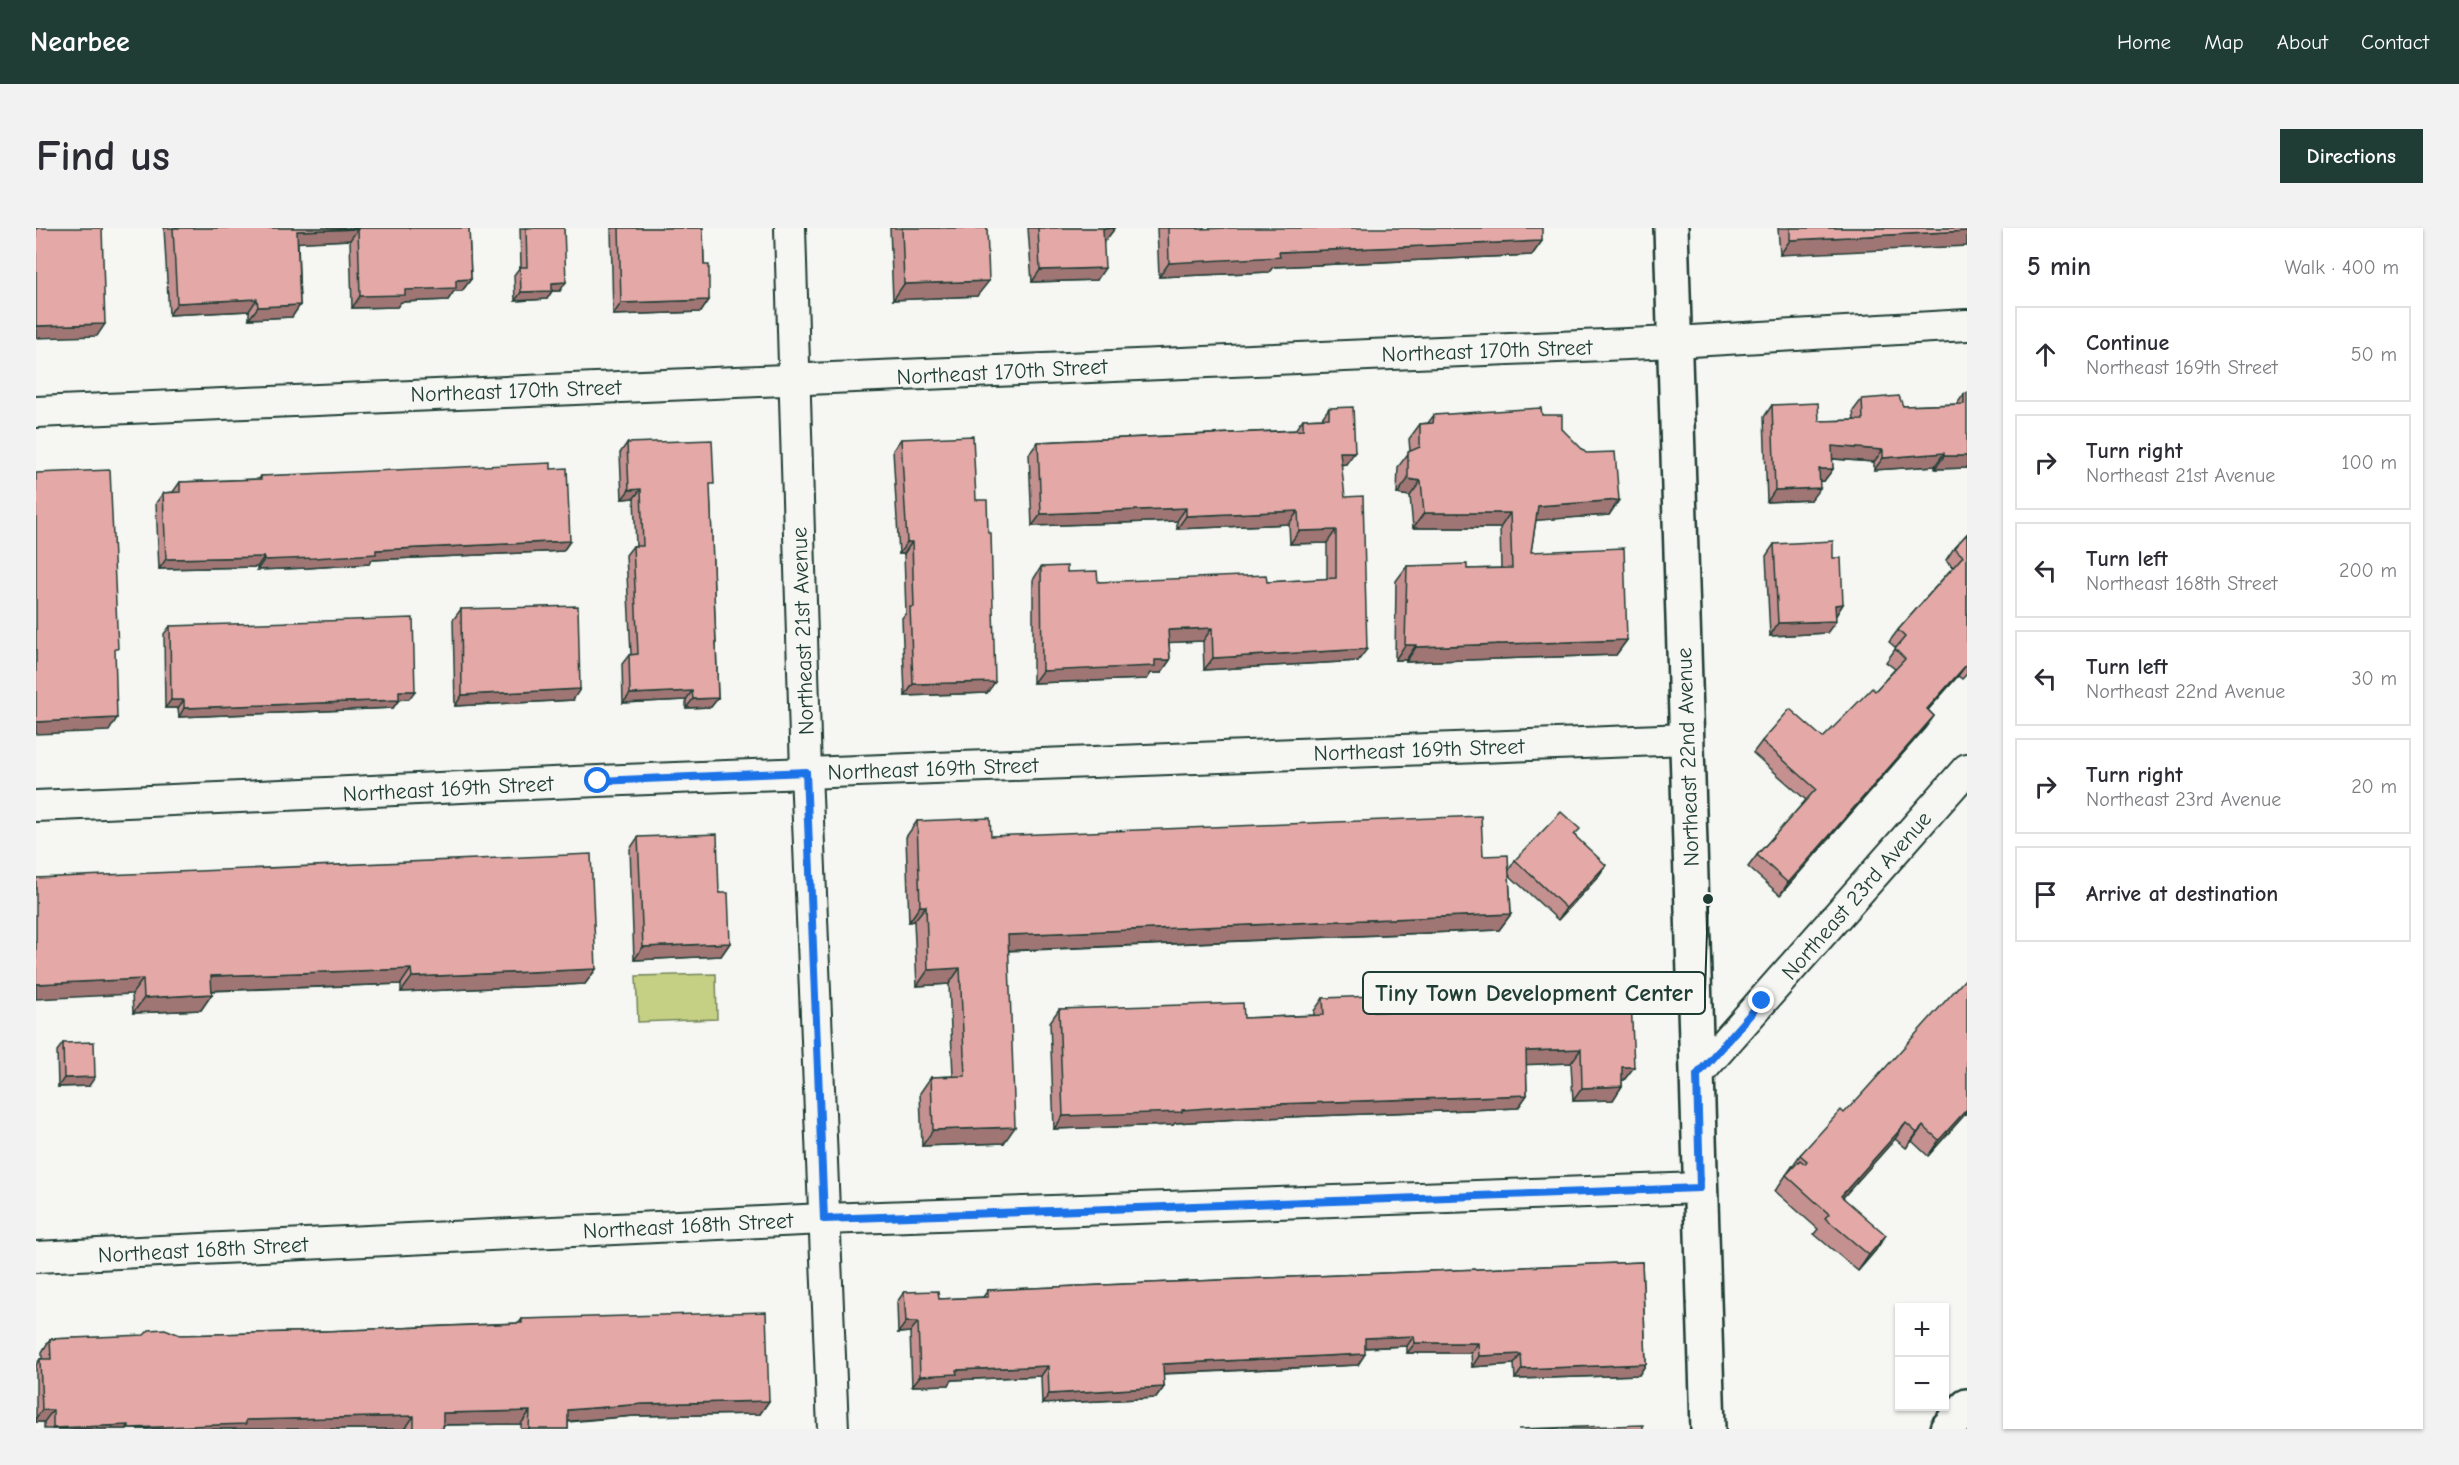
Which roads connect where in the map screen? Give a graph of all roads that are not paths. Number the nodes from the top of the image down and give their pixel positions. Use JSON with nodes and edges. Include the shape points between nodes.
{"nodes":[{"id":1,"x":790,"y":228,"type":"edge"},
{"id":2,"x":1671,"y":228,"type":"edge"},
{"id":3,"x":1967,"y":325,"type":"edge"},
{"id":4,"x":1674,"y":342,"type":"junction"},
{"id":5,"x":794,"y":380,"type":"junction"},
{"id":6,"x":36,"y":412,"type":"edge"},
{"id":7,"x":1687,"y":739,"type":"junction"},
{"id":8,"x":1967,"y":769,"type":"edge"},
{"id":9,"x":806,"y":772,"type":"junction"},
{"id":10,"x":36,"y":806,"type":"edge"},
{"id":11,"x":1697,"y":1075,"type":"junction"},
{"id":12,"x":1700,"y":1188,"type":"junction"},
{"id":13,"x":824,"y":1219,"type":"junction"},
{"id":14,"x":36,"y":1257,"type":"edge"},
{"id":15,"x":1967,"y":1406,"type":"edge"},
{"id":16,"x":833,"y":1429,"type":"edge"},
{"id":17,"x":1708,"y":1429,"type":"edge"},
{"id":18,"x":1947,"y":1429,"type":"edge"}],
"edges":[{"from":1,"to":5,"type":"street","name":"Northeast 21st Avenue"},
{"from":2,"to":4,"type":"street","name":"Northeast 22nd Avenue"},
{"from":3,"to":4,"type":"street","name":"Northeast 170th Street"},
{"from":4,"to":5,"type":"street","name":"Northeast 170th Street"},
{"from":4,"to":7,"type":"street","name":"Northeast 22nd Avenue"},
{"from":5,"to":6,"type":"street","name":"Northeast 170th Street"},
{"from":5,"to":9,"type":"street","name":"Northeast 21st Avenue"},
{"from":7,"to":9,"type":"street","name":"Northeast 169th Street"},
{"from":7,"to":11,"type":"street","name":"Northeast 22nd Avenue"},
{"from":8,"to":11,"type":"street","name":"Northeast 23rd Avenue"},
{"from":9,"to":10,"type":"street","name":"Northeast 169th Street"},
{"from":9,"to":13,"type":"street","name":"Northeast 21st Avenue"},
{"from":11,"to":12,"type":"street","name":"Northeast 22nd Avenue"},
{"from":12,"to":13,"type":"street","name":"Northeast 168th Street"},
{"from":12,"to":17,"type":"street","name":"Northeast 22nd Avenue"},
{"from":13,"to":14,"type":"street","name":"Northeast 168th Street"},
{"from":13,"to":16,"type":"street","name":"Northeast 21st Avenue"},
{"from":15,"to":18,"type":"street"}]}
